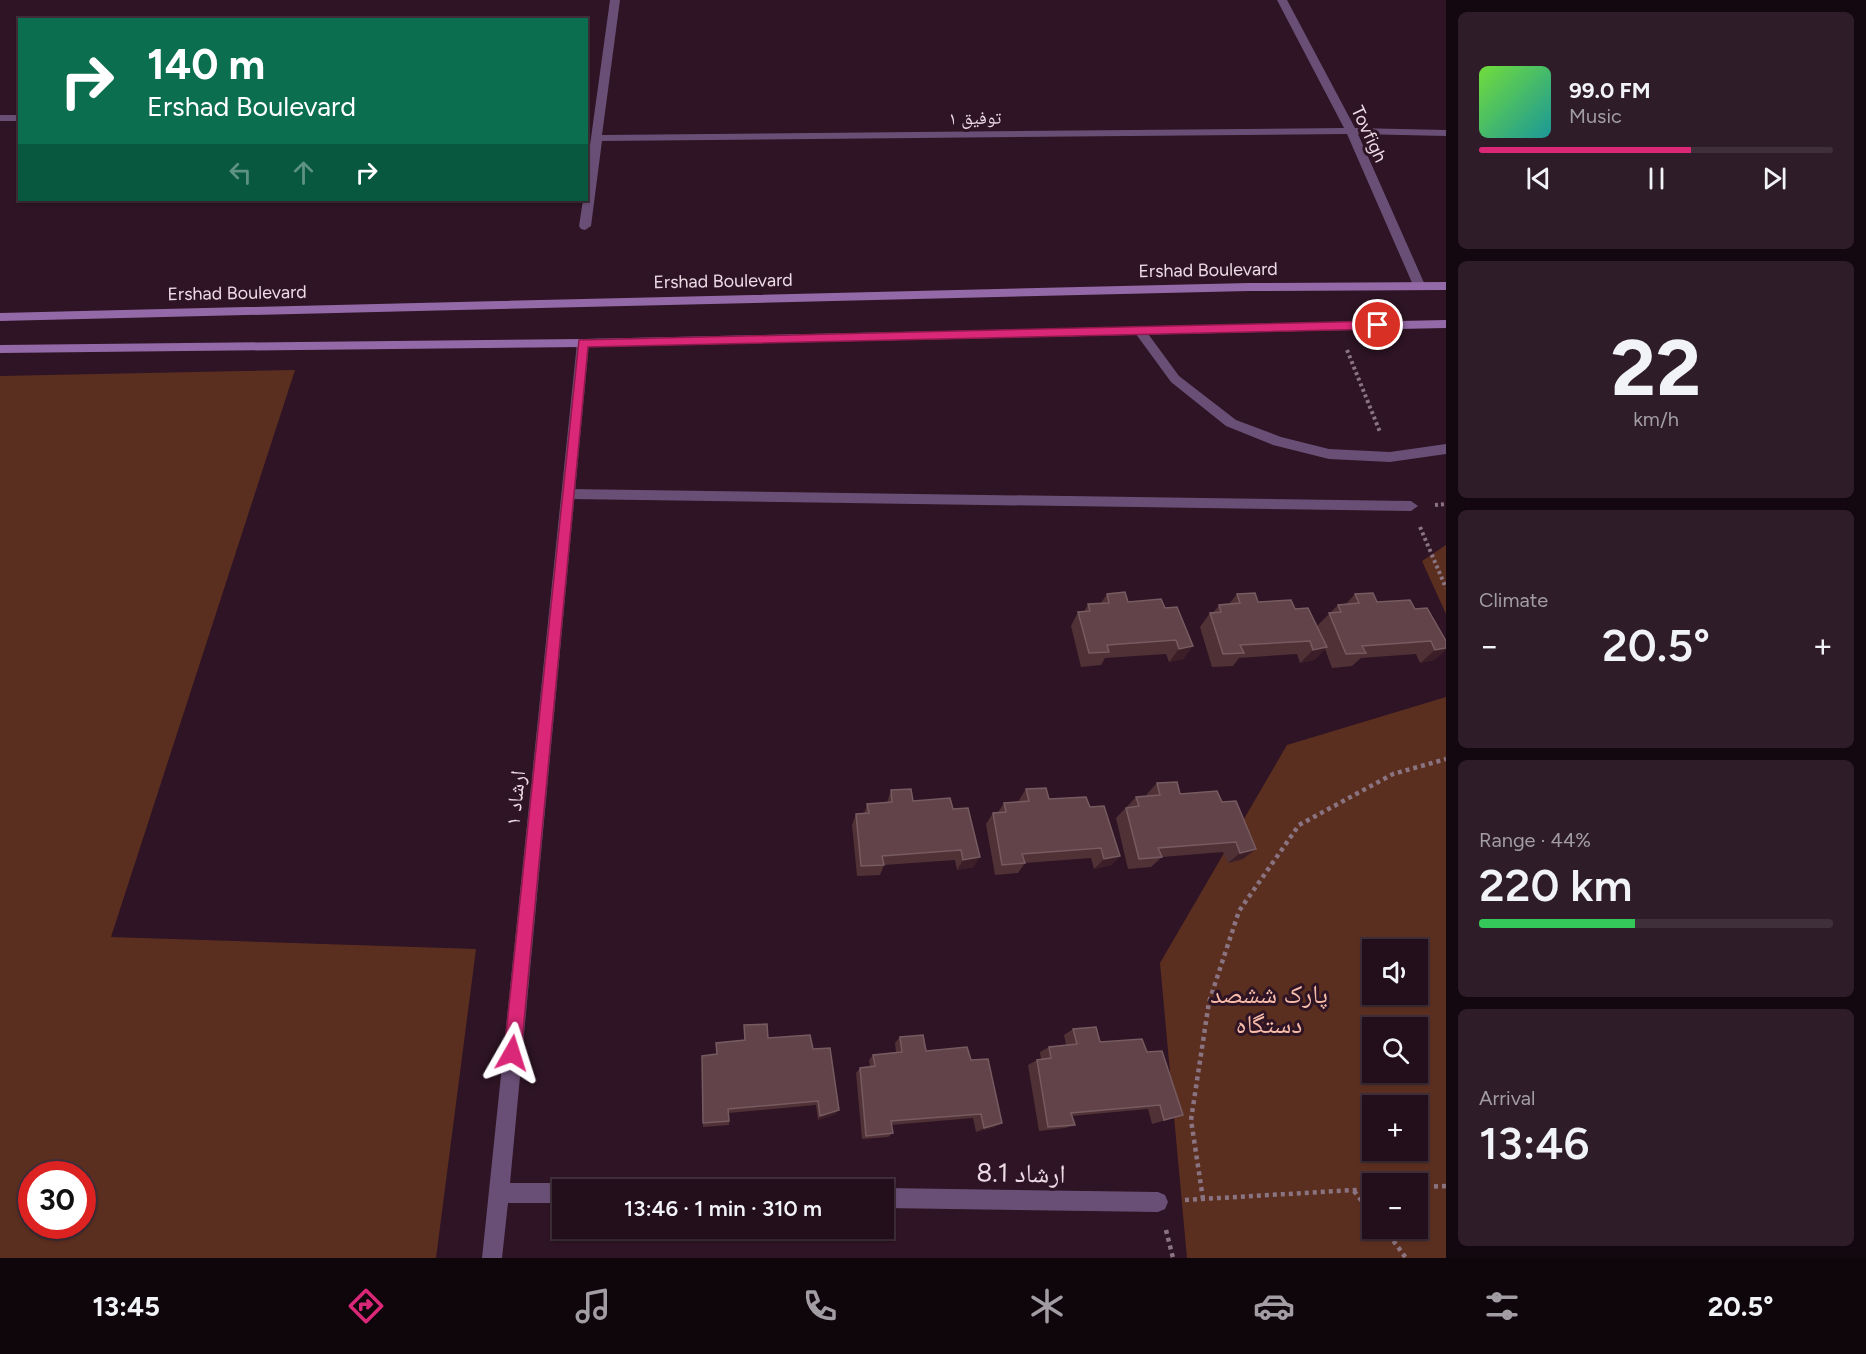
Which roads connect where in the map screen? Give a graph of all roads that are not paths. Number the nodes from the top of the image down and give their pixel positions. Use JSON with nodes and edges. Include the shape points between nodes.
{"nodes":[{"id":1,"x":615,"y":0,"type":"edge"},
{"id":2,"x":1282,"y":0,"type":"edge"},
{"id":3,"x":0,"y":118,"type":"edge"},
{"id":4,"x":18,"y":118,"type":"edge"},
{"id":5,"x":588,"y":127,"type":"edge"},
{"id":6,"x":1351,"y":131,"type":"junction"},
{"id":7,"x":598,"y":132,"type":"junction"},
{"id":8,"x":1446,"y":133,"type":"edge"},
{"id":9,"x":585,"y":226,"type":"dead end"},
{"id":10,"x":1419,"y":285,"type":"junction"},
{"id":11,"x":1446,"y":286,"type":"edge"},
{"id":12,"x":0,"y":317,"type":"edge"},
{"id":13,"x":1446,"y":324,"type":"edge"},
{"id":14,"x":1139,"y":330,"type":"junction"},
{"id":15,"x":583,"y":343,"type":"junction"},
{"id":16,"x":0,"y":349,"type":"edge"},
{"id":17,"x":1446,"y":449,"type":"edge"},
{"id":18,"x":569,"y":494,"type":"junction"},
{"id":19,"x":1411,"y":506,"type":"dead end"},
{"id":20,"x":498,"y":1192,"type":"junction"},
{"id":21,"x":552,"y":1193,"type":"edge"},
{"id":22,"x":894,"y":1198,"type":"edge"},
{"id":23,"x":1158,"y":1202,"type":"road end"},
{"id":24,"x":492,"y":1258,"type":"edge"}],
"edges":[{"from":1,"to":7,"type":"street"},
{"from":2,"to":6,"type":"street","name":"Tovfigh"},
{"from":3,"to":4,"type":"street"},
{"from":5,"to":7,"type":"street","name":"توفیق ۱"},
{"from":6,"to":7,"type":"street","name":"توفیق ۱"},
{"from":6,"to":8,"type":"street","name":"توفیق ۱"},
{"from":6,"to":10,"type":"street","name":"Tovfigh"},
{"from":7,"to":9,"type":"street"},
{"from":10,"to":11,"type":"main road","name":"Ershad Boulevard"},
{"from":10,"to":12,"type":"main road","name":"Ershad Boulevard"},
{"from":13,"to":14,"type":"main road"},
{"from":14,"to":15,"type":"main road"},
{"from":14,"to":17,"type":"street","via":[[1175,379],[1231,423],[1329,454],[1390,457]]},
{"from":15,"to":16,"type":"main road"},
{"from":15,"to":18,"type":"street","name":"ارشاد ۱"},
{"from":18,"to":19,"type":"street"},
{"from":18,"to":20,"type":"street","name":"ارشاد ۱"},
{"from":20,"to":21,"type":"street"},
{"from":20,"to":24,"type":"street","name":"ارشاد ۱"},
{"from":22,"to":23,"type":"street","name":"ارشاد 8.1"}]}
